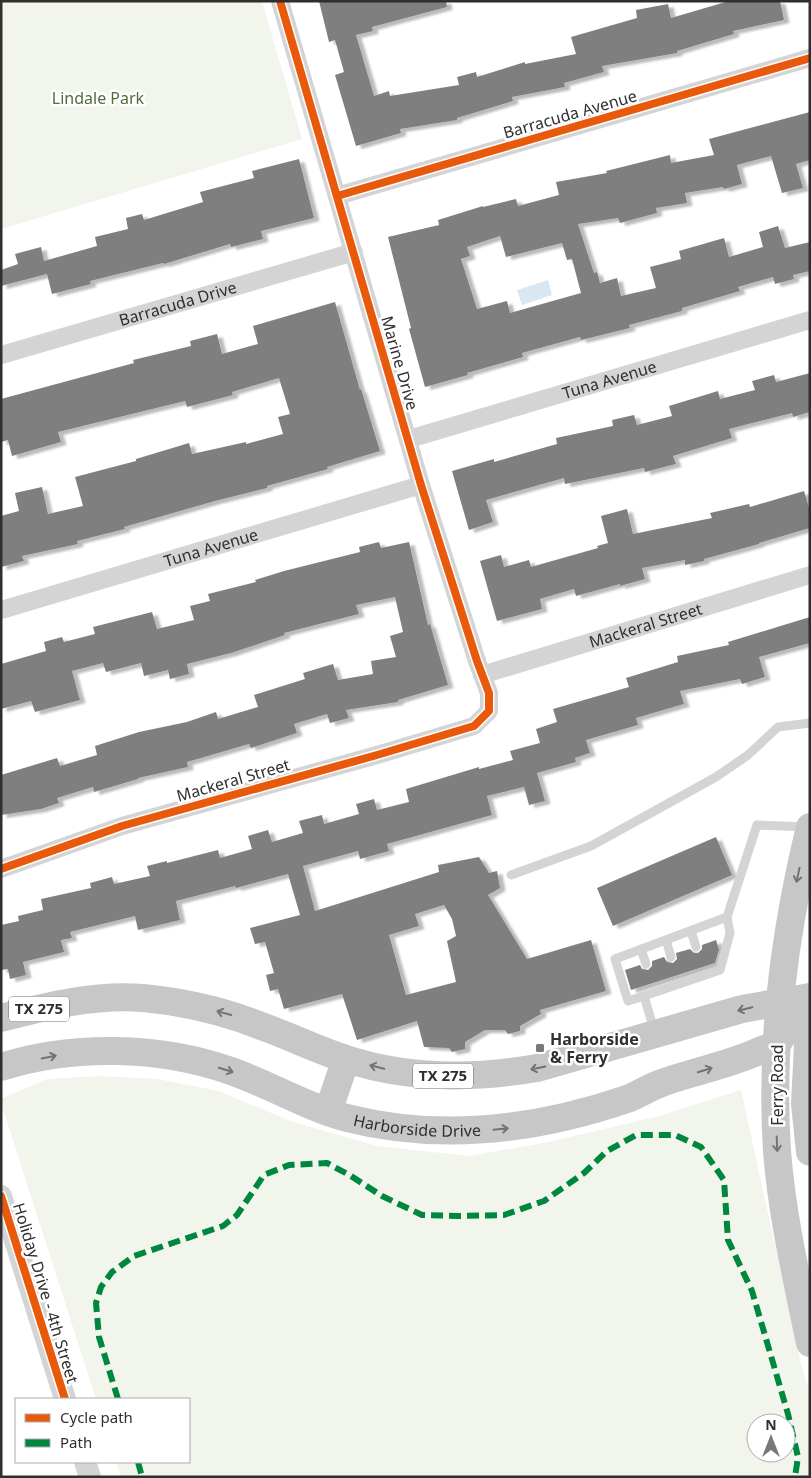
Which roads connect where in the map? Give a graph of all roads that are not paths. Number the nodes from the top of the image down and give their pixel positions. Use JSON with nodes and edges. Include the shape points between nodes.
{"nodes":[{"id":1,"x":280,"y":1,"type":"edge"},
{"id":2,"x":810,"y":58,"type":"edge"},
{"id":3,"x":337,"y":196,"type":"junction"},
{"id":4,"x":354,"y":252,"type":"junction"},
{"id":5,"x":810,"y":320,"type":"edge"},
{"id":6,"x":1,"y":355,"type":"edge"},
{"id":7,"x":409,"y":439,"type":"junction"},
{"id":8,"x":421,"y":484,"type":"junction"},
{"id":9,"x":810,"y":575,"type":"edge"},
{"id":10,"x":1,"y":610,"type":"edge"},
{"id":11,"x":482,"y":676,"type":"junction"},
{"id":12,"x":810,"y":723,"type":"edge"},
{"id":13,"x":474,"y":726,"type":"joint"},
{"id":14,"x":810,"y":827,"type":"edge"},
{"id":15,"x":1,"y":869,"type":"edge"},
{"id":16,"x":511,"y":875,"type":"dead end"},
{"id":17,"x":727,"y":917,"type":"junction"},
{"id":18,"x":691,"y":931,"type":"junction"},
{"id":19,"x":666,"y":940,"type":"junction"},
{"id":20,"x":696,"y":947,"type":"dead end"},
{"id":21,"x":641,"y":950,"type":"junction"},
{"id":22,"x":671,"y":957,"type":"dead end"},
{"id":23,"x":646,"y":964,"type":"dead end"},
{"id":24,"x":644,"y":996,"type":"junction"},
{"id":25,"x":810,"y":997,"type":"edge"},
{"id":26,"x":778,"y":1002,"type":"junction"},
{"id":27,"x":810,"y":1007,"type":"edge"},
{"id":28,"x":1,"y":1018,"type":"edge"},
{"id":29,"x":655,"y":1034,"type":"junction"},
{"id":30,"x":776,"y":1043,"type":"junction"},
{"id":31,"x":346,"y":1059,"type":"junction"},
{"id":32,"x":1,"y":1067,"type":"edge"},
{"id":33,"x":328,"y":1112,"type":"junction"},
{"id":34,"x":810,"y":1152,"type":"edge"},
{"id":35,"x":1,"y":1196,"type":"edge"},
{"id":36,"x":810,"y":1342,"type":"edge"},
{"id":37,"x":65,"y":1398,"type":"edge"},
{"id":38,"x":85,"y":1463,"type":"edge"},
{"id":39,"x":90,"y":1477,"type":"edge"}],
"edges":[{"from":1,"to":3,"type":"street","name":"Marine Drive"},
{"from":2,"to":3,"type":"street","name":"Barracuda Avenue"},
{"from":3,"to":4,"type":"street","name":"Marine Drive"},
{"from":4,"to":6,"type":"street","name":"Barracuda Drive"},
{"from":4,"to":7,"type":"street","name":"Marine Drive"},
{"from":5,"to":7,"type":"street","name":"Tuna Avenue"},
{"from":7,"to":8,"type":"street","name":"Marine Drive"},
{"from":8,"to":10,"type":"street","name":"Tuna Avenue"},
{"from":8,"to":11,"type":"street","name":"Marine Drive"},
{"from":9,"to":11,"type":"street","name":"Mackeral Street"},
{"from":11,"to":13,"type":"street","name":"Marine Drive","via":[[489,693],[489,711]]},
{"from":12,"to":16,"type":"lane","via":[[778,727],[748,755],[716,777],[591,846]]},
{"from":13,"to":15,"type":"street","name":"Mackeral Street","via":[[122,826]]},
{"from":14,"to":17,"type":"lane","via":[[757,825]]},
{"from":14,"to":26,"type":"main road","name":"Ferry Road","one_way":true,"via":[[798,876]]},
{"from":17,"to":18,"type":"lane"},
{"from":17,"to":24,"type":"lane","via":[[730,934],[720,970],[704,971],[654,989]]},
{"from":18,"to":19,"type":"lane"},
{"from":18,"to":20,"type":"lane"},
{"from":19,"to":21,"type":"lane"},
{"from":19,"to":22,"type":"lane"},
{"from":21,"to":23,"type":"lane"},
{"from":21,"to":24,"type":"lane","via":[[616,959],[628,1001]]},
{"from":24,"to":29,"type":"lane"},
{"from":25,"to":26,"type":"main road","name":"Harborside Drive","number":"TX 275"},
{"from":25,"to":30,"type":"main road","name":"Harborside Drive","number":"TX 275"},
{"from":26,"to":29,"type":"main road","name":"Harborside Drive","number":"TX 275","one_way":true},
{"from":26,"to":30,"type":"main road","name":"Ferry Road"},
{"from":27,"to":34,"type":"main road","name":"Ferry Road","via":[[805,1104]]},
{"from":31,"to":28,"type":"main road","name":"Harborside Drive","number":"TX 275","one_way":true,"via":[[232,1015],[142,998],[104,998]]},
{"from":29,"to":31,"type":"main road","name":"Harborside Drive","number":"TX 275","one_way":true,"via":[[537,1068],[488,1076],[422,1074]]},
{"from":33,"to":30,"type":"main road","name":"Harborside Drive","number":"TX 275","one_way":true,"via":[[393,1127],[431,1130],[465,1131],[531,1125],[630,1098],[658,1084],[737,1060]]},
{"from":30,"to":36,"type":"main road","name":"Ferry Road","one_way":true,"via":[[777,1152],[789,1242]]},
{"from":31,"to":33,"type":"main road"},
{"from":32,"to":33,"type":"main road","name":"Harborside Drive","number":"TX 275","one_way":true,"via":[[80,1051],[152,1054],[231,1071]]},
{"from":35,"to":37,"type":"street","name":"Holiday Drive - 4th Street"},
{"from":38,"to":39,"type":"street"}]}
